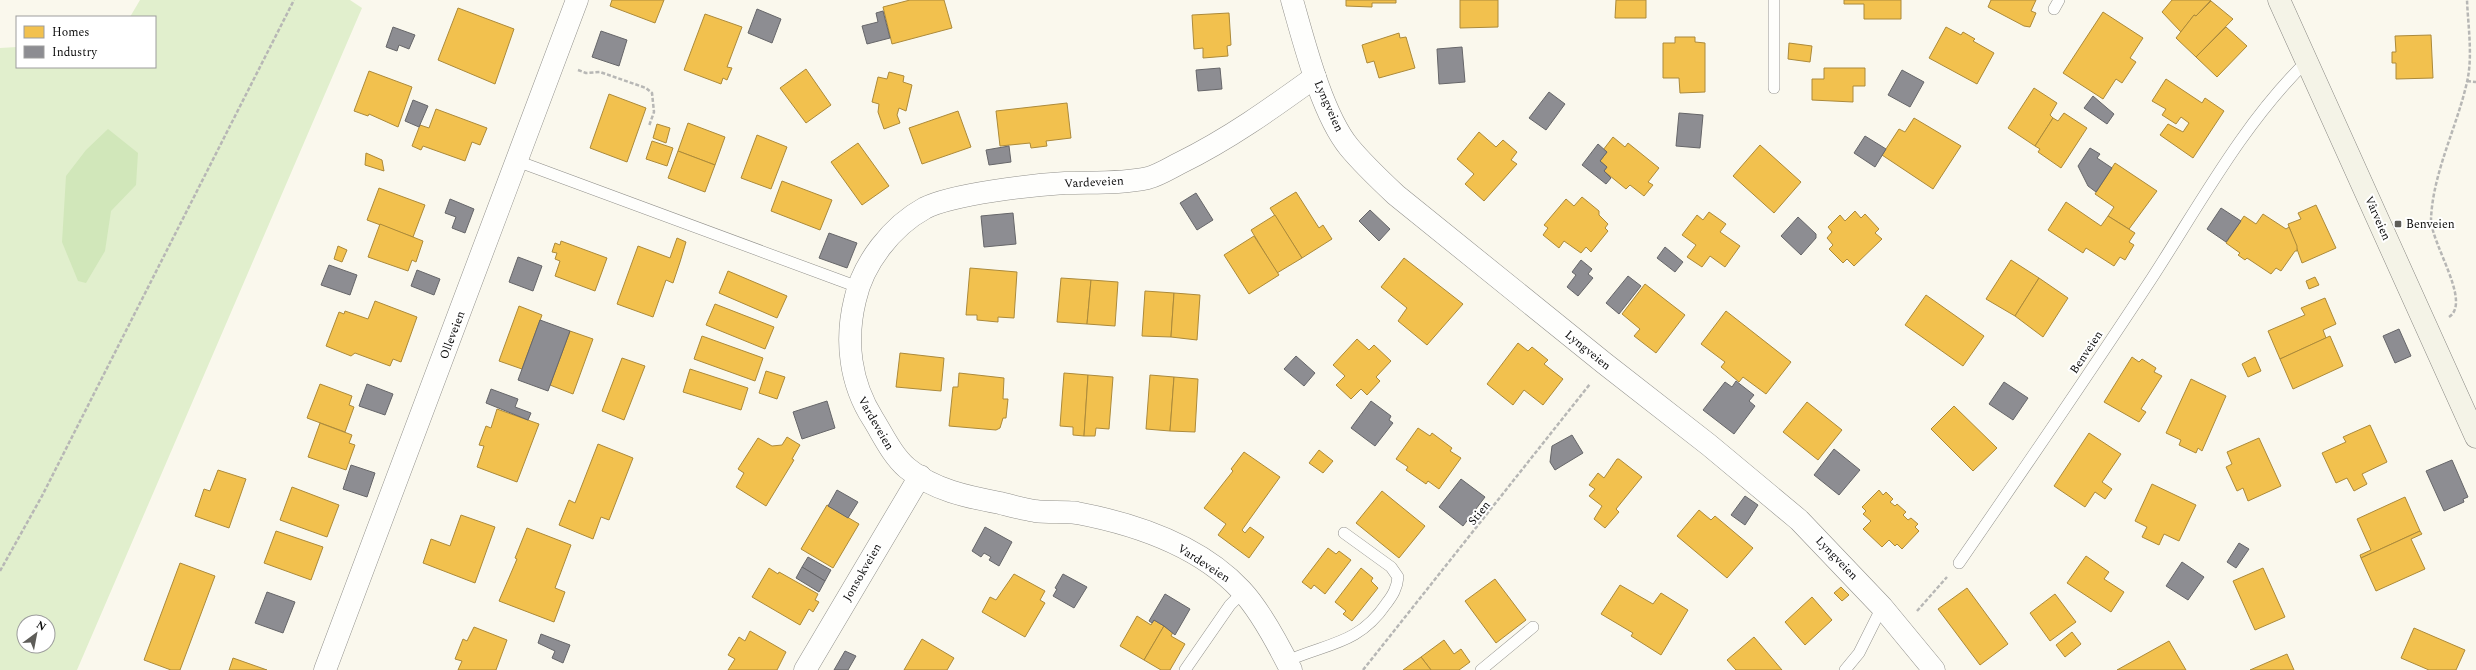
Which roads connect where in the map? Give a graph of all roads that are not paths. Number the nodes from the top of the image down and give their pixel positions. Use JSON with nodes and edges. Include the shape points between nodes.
{"nodes":[{"id":1,"x":578,"y":0,"type":"edge"},
{"id":2,"x":1292,"y":0,"type":"edge"},
{"id":3,"x":1774,"y":0,"type":"edge"},
{"id":4,"x":2279,"y":0,"type":"edge"},
{"id":5,"x":2308,"y":60,"type":"junction"},
{"id":6,"x":1315,"y":77,"type":"junction"},
{"id":7,"x":1774,"y":88,"type":"dead end"},
{"id":8,"x":518,"y":161,"type":"junction"},
{"id":9,"x":858,"y":287,"type":"junction"},
{"id":10,"x":2476,"y":437,"type":"edge"},
{"id":11,"x":920,"y":476,"type":"junction"},
{"id":12,"x":1344,"y":533,"type":"dead end"},
{"id":13,"x":1959,"y":563,"type":"road end"},
{"id":14,"x":1243,"y":592,"type":"junction"},
{"id":15,"x":1882,"y":607,"type":"junction"},
{"id":16,"x":1533,"y":626,"type":"dead end"},
{"id":17,"x":1289,"y":665,"type":"edge"},
{"id":18,"x":325,"y":670,"type":"edge"},
{"id":19,"x":805,"y":670,"type":"edge"},
{"id":20,"x":1185,"y":670,"type":"edge"},
{"id":21,"x":1481,"y":670,"type":"edge"},
{"id":22,"x":1845,"y":670,"type":"edge"},
{"id":23,"x":1934,"y":670,"type":"edge"}],
"edges":[{"from":1,"to":8,"type":"street","name":"Olleveien"},
{"from":2,"to":6,"type":"street","name":"Lyngveien"},
{"from":3,"to":7,"type":"lane"},
{"from":4,"to":5,"type":"street","name":"Vårveien"},
{"from":5,"to":10,"type":"street","name":"Vårveien"},
{"from":5,"to":13,"type":"lane","name":"Benveien","via":[[2290,77],[2248,131]]},
{"from":6,"to":9,"type":"street","name":"Vardeveien","via":[[1258,118],[1199,154],[1149,178],[1042,185],[948,200],[926,208],[905,222],[871,258]]},
{"from":6,"to":15,"type":"street","name":"Lyngveien","via":[[1335,126],[1349,147],[1396,195],[1799,520]]},
{"from":8,"to":9,"type":"lane"},
{"from":8,"to":18,"type":"street","name":"Olleveien"},
{"from":9,"to":11,"type":"street","name":"Vardeveien","via":[[851,313],[850,349],[855,386],[866,409],[896,455],[907,468]]},
{"from":11,"to":14,"type":"street","name":"Vardeveien","via":[[955,494],[1036,511],[1072,512],[1127,524],[1185,548],[1226,575]]},
{"from":11,"to":19,"type":"street","name":"Jonsokveien"},
{"from":12,"to":17,"type":"lane","name":"Vardeveien","via":[[1391,567],[1398,577],[1397,588],[1375,621],[1350,639]]},
{"from":14,"to":17,"type":"street","name":"Vardeveien"},
{"from":14,"to":20,"type":"lane","via":[[1230,605]]},
{"from":15,"to":22,"type":"lane","via":[[1858,653]]},
{"from":15,"to":23,"type":"street","name":"Lyngveien"},
{"from":16,"to":21,"type":"lane"}]}
